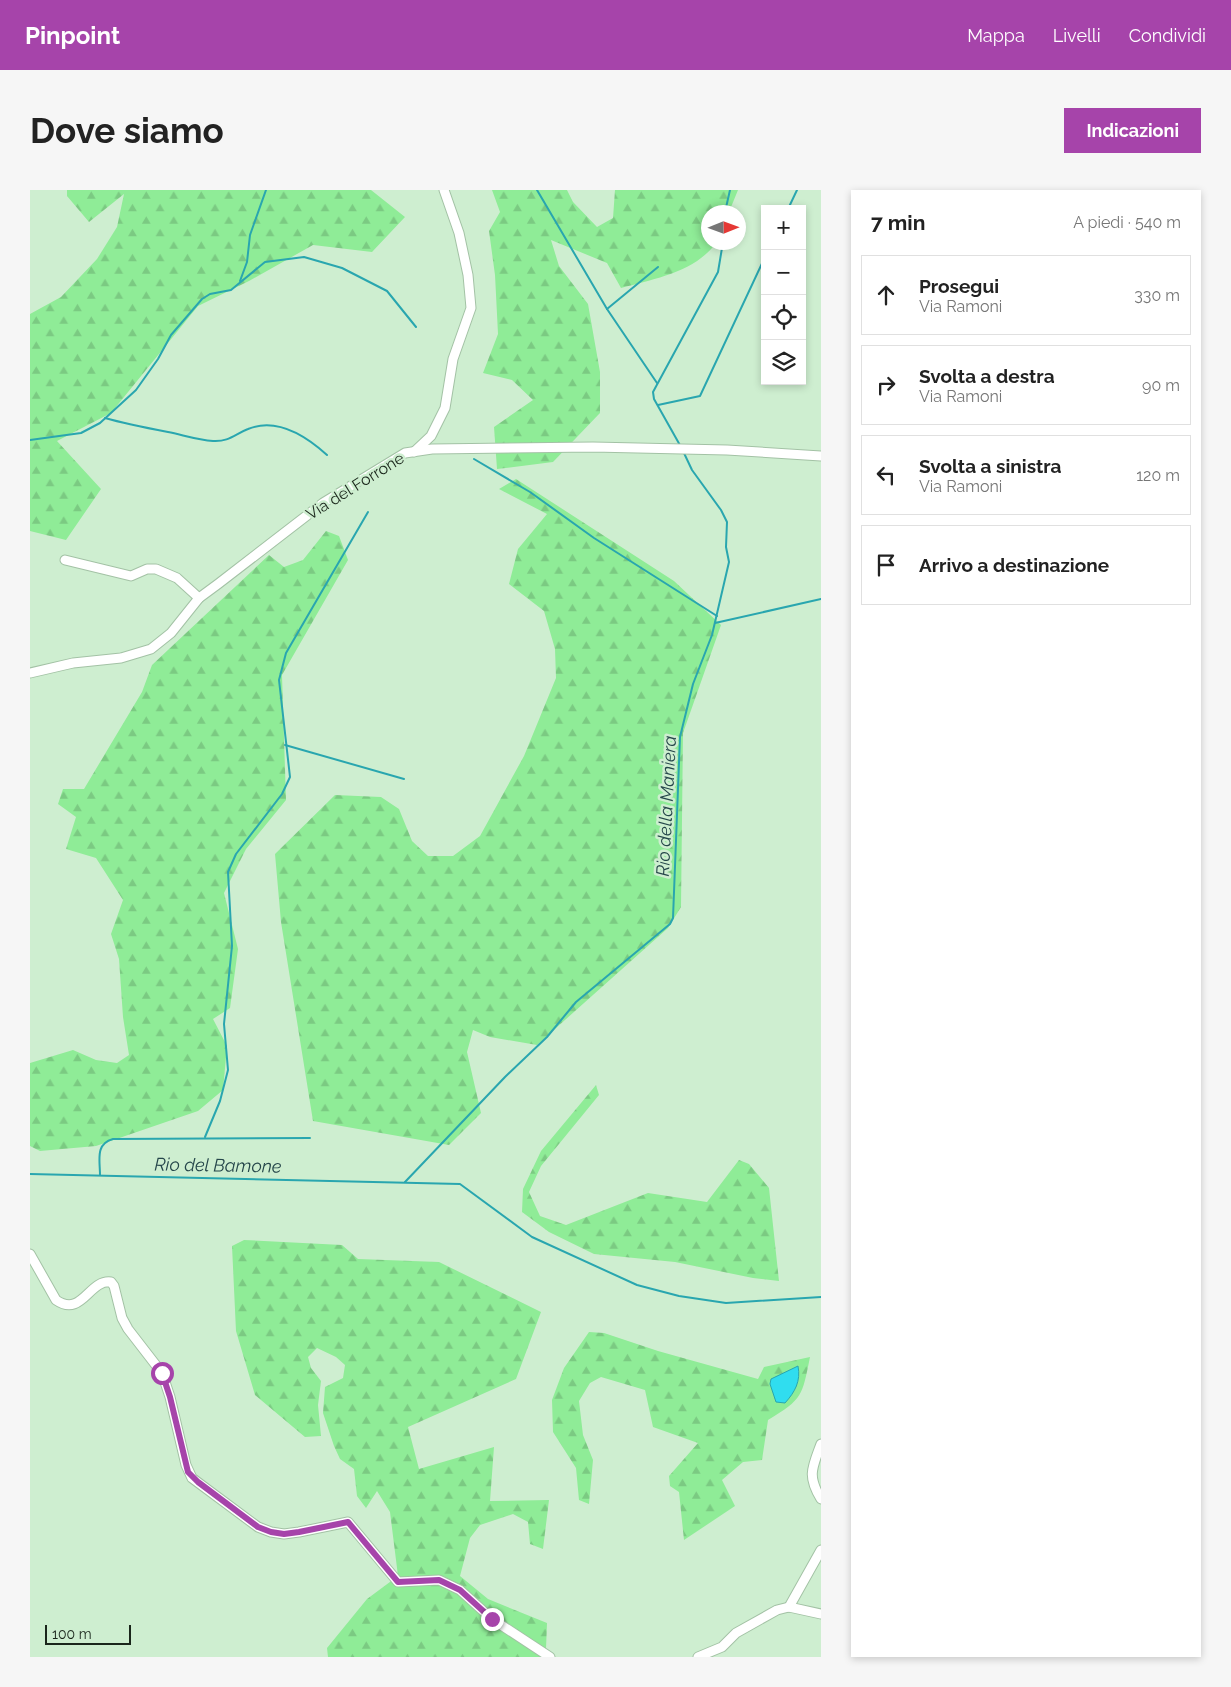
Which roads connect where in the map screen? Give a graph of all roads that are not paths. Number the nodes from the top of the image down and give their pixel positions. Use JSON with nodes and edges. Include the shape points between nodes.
{"nodes":[{"id":1,"x":444,"y":190,"type":"edge"},
{"id":2,"x":414,"y":452,"type":"junction"},
{"id":3,"x":821,"y":456,"type":"edge"},
{"id":4,"x":65,"y":560,"type":"dead end"},
{"id":5,"x":199,"y":598,"type":"junction"},
{"id":6,"x":30,"y":672,"type":"edge"},
{"id":7,"x":30,"y":1254,"type":"edge"},
{"id":8,"x":821,"y":1444,"type":"edge"},
{"id":9,"x":821,"y":1499,"type":"edge"},
{"id":10,"x":821,"y":1550,"type":"edge"},
{"id":11,"x":789,"y":1607,"type":"junction"},
{"id":12,"x":821,"y":1614,"type":"edge"},
{"id":13,"x":550,"y":1657,"type":"edge"},
{"id":14,"x":698,"y":1657,"type":"edge"}],
"edges":[{"from":1,"to":2,"type":"street","via":[[459,233],[471,308],[453,359],[445,408],[430,436]]},
{"from":2,"to":3,"type":"street","name":"Via del Forrone","via":[[593,447]]},
{"from":2,"to":5,"type":"street","name":"Via del Forrone","via":[[405,453],[323,503]]},
{"from":4,"to":5,"type":"street","via":[[131,576],[156,569],[177,578]]},
{"from":5,"to":6,"type":"street","name":"Via del Forrone","via":[[171,633],[151,649],[121,658],[73,662]]},
{"from":7,"to":13,"type":"street","via":[[56,1300],[62,1304],[70,1306],[78,1302],[102,1283],[111,1282],[114,1286],[122,1318],[162,1373],[188,1472],[198,1482],[258,1527],[271,1532],[284,1534],[348,1522],[398,1582],[439,1580],[446,1583],[460,1590],[492,1619]]},
{"from":8,"to":9,"type":"street","via":[[811,1477]]},
{"from":10,"to":11,"type":"street"},
{"from":11,"to":12,"type":"street"},
{"from":11,"to":14,"type":"street","via":[[766,1615],[736,1633],[722,1647]]}]}
